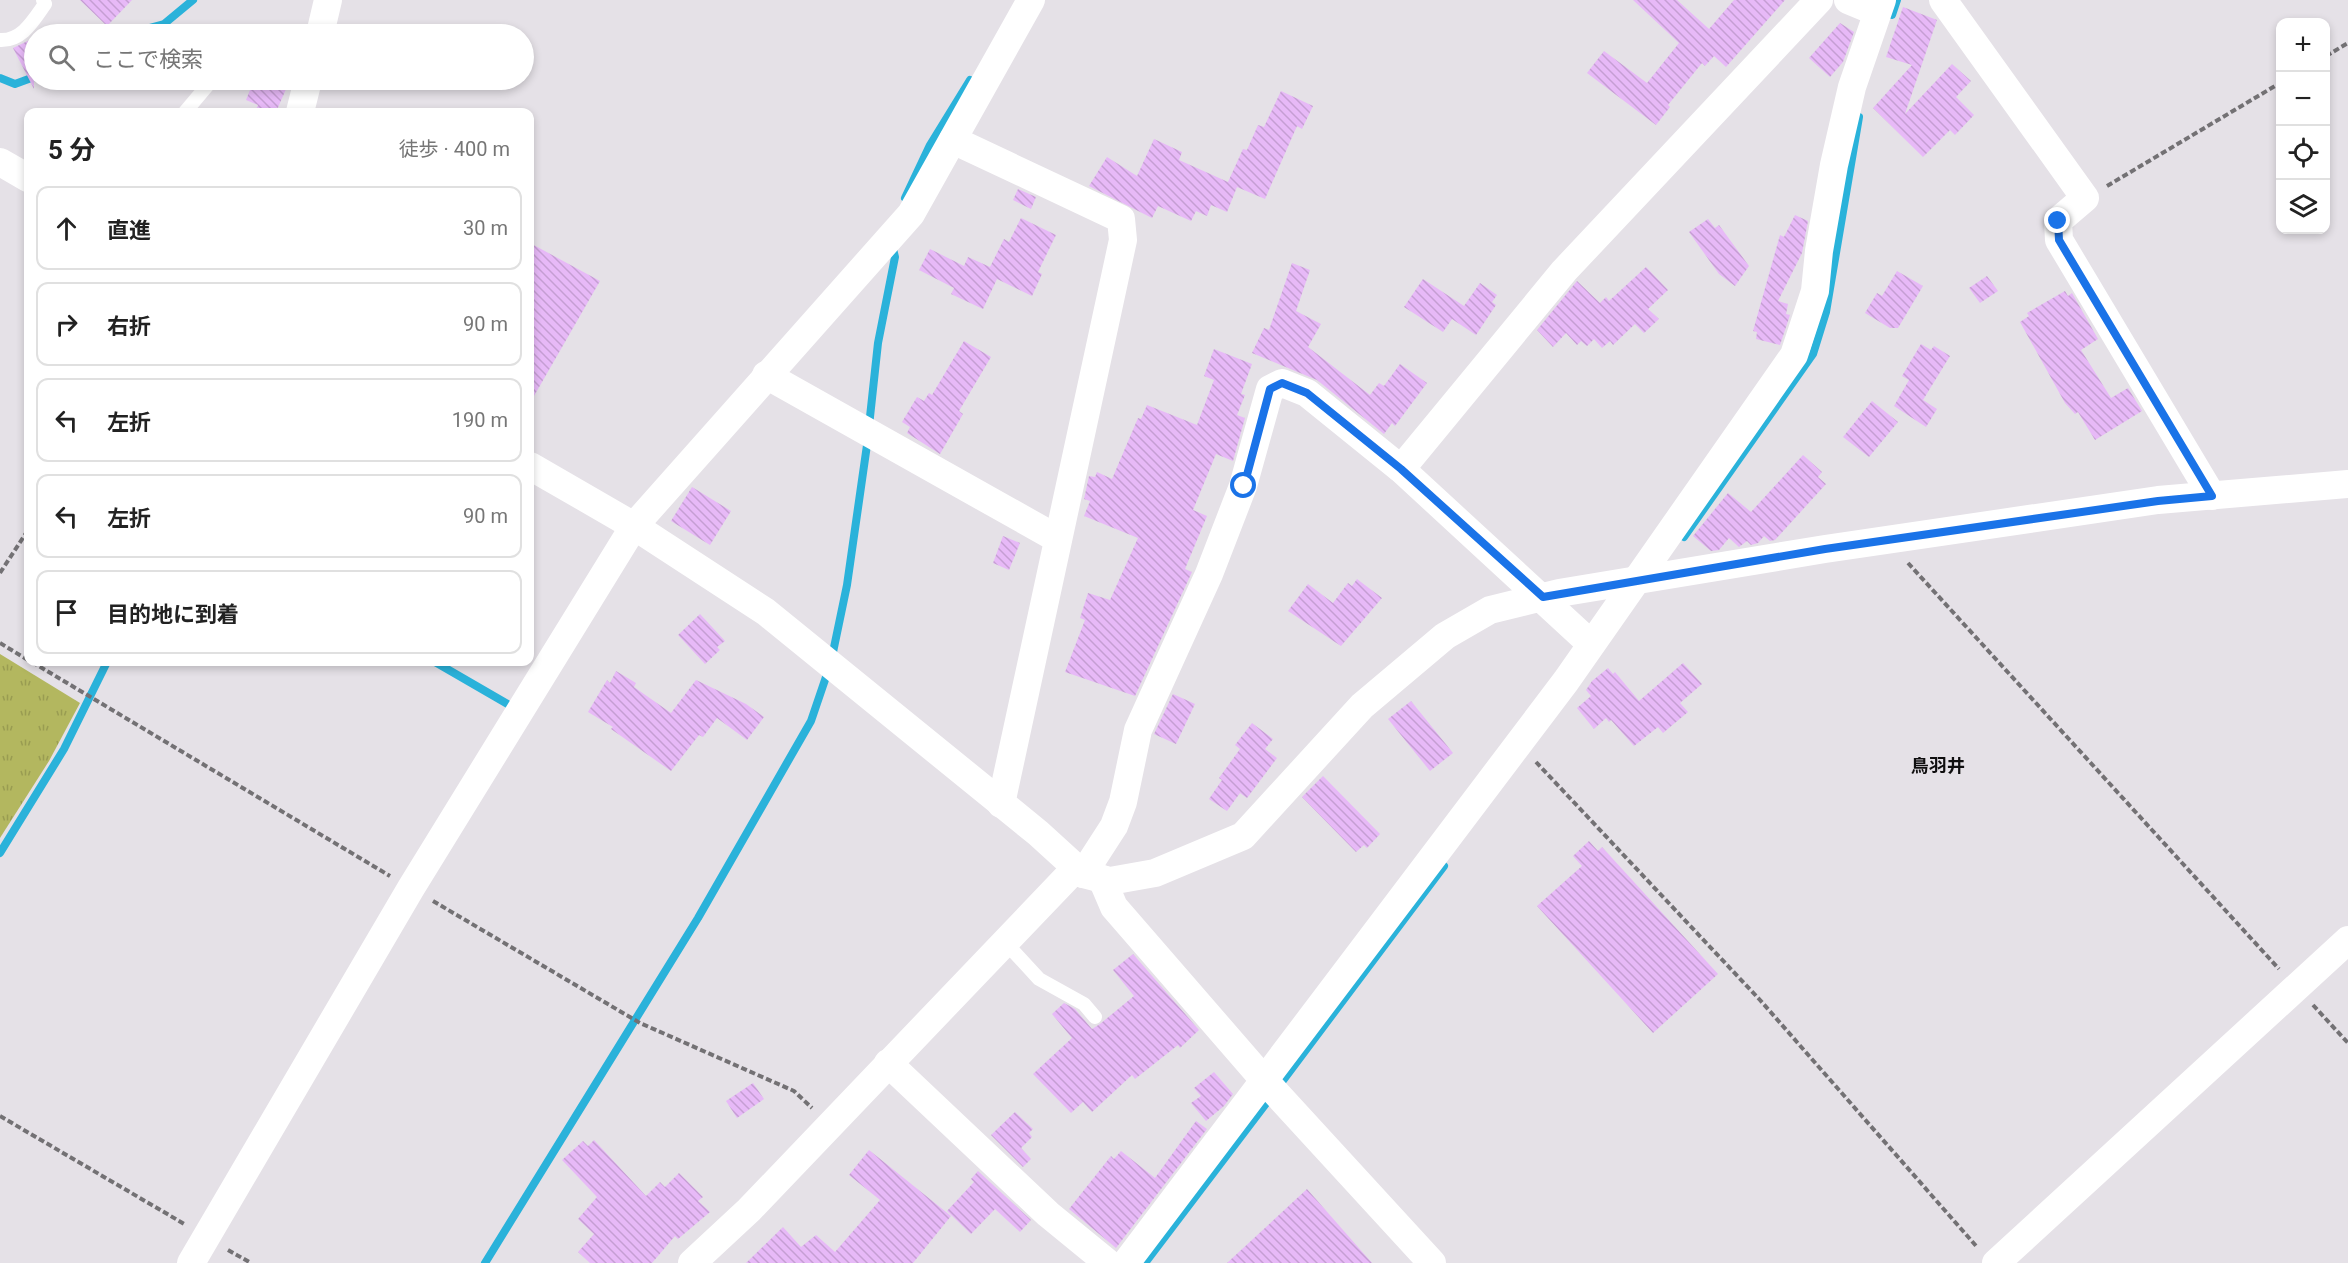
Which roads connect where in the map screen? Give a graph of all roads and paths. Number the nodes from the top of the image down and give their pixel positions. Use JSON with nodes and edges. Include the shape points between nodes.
{"nodes":[{"id":1,"x":43,"y":0,"type":"edge"},
{"id":2,"x":328,"y":0,"type":"edge"},
{"id":3,"x":1031,"y":0,"type":"edge"},
{"id":4,"x":1819,"y":0,"type":"edge"},
{"id":5,"x":1848,"y":0,"type":"edge"},
{"id":6,"x":1943,"y":0,"type":"edge"},
{"id":7,"x":1880,"y":6,"type":"edge"},
{"id":8,"x":31,"y":24,"type":"edge"},
{"id":9,"x":322,"y":24,"type":"edge"},
{"id":10,"x":24,"y":31,"type":"edge"},
{"id":11,"x":0,"y":40,"type":"edge"},
{"id":12,"x":2348,"y":43,"type":"edge"},
{"id":13,"x":2330,"y":53,"type":"edge"},
{"id":14,"x":2276,"y":85,"type":"edge"},
{"id":15,"x":204,"y":90,"type":"edge"},
{"id":16,"x":306,"y":90,"type":"edge"},
{"id":17,"x":188,"y":108,"type":"edge"},
{"id":18,"x":301,"y":108,"type":"edge"},
{"id":19,"x":952,"y":140,"type":"junction"},
{"id":20,"x":0,"y":162,"type":"edge"},
{"id":21,"x":24,"y":176,"type":"edge"},
{"id":22,"x":2085,"y":198,"type":"junction"},
{"id":23,"x":766,"y":375,"type":"junction"},
{"id":24,"x":534,"y":468,"type":"edge"},
{"id":25,"x":1401,"y":469,"type":"junction"},
{"id":26,"x":2348,"y":484,"type":"edge"},
{"id":27,"x":2212,"y":496,"type":"junction"},
{"id":28,"x":634,"y":526,"type":"junction"},
{"id":29,"x":24,"y":536,"type":"edge"},
{"id":30,"x":1058,"y":539,"type":"junction"},
{"id":31,"x":1887,"y":540,"type":"junction"},
{"id":32,"x":0,"y":573,"type":"edge"},
{"id":33,"x":1634,"y":581,"type":"junction"},
{"id":34,"x":1543,"y":597,"type":"junction"},
{"id":35,"x":0,"y":643,"type":"edge"},
{"id":36,"x":1591,"y":644,"type":"junction"},
{"id":37,"x":24,"y":658,"type":"edge"},
{"id":38,"x":1518,"y":745,"type":"junction"},
{"id":39,"x":1001,"y":804,"type":"junction"},
{"id":40,"x":1087,"y":874,"type":"junction"},
{"id":41,"x":2348,"y":940,"type":"edge"},
{"id":42,"x":1004,"y":941,"type":"junction"},
{"id":43,"x":2296,"y":987,"type":"junction"},
{"id":44,"x":1095,"y":1017,"type":"dead end"},
{"id":45,"x":2348,"y":1043,"type":"edge"},
{"id":46,"x":888,"y":1063,"type":"junction"},
{"id":47,"x":1265,"y":1081,"type":"junction"},
{"id":48,"x":0,"y":1116,"type":"edge"},
{"id":49,"x":207,"y":1237,"type":"junction"},
{"id":50,"x":1990,"y":1259,"type":"edge"},
{"id":51,"x":191,"y":1263,"type":"edge"},
{"id":52,"x":251,"y":1263,"type":"edge"},
{"id":53,"x":692,"y":1263,"type":"edge"},
{"id":54,"x":1108,"y":1263,"type":"edge"},
{"id":55,"x":1126,"y":1263,"type":"edge"},
{"id":56,"x":1432,"y":1263,"type":"edge"}],
"edges":[{"from":1,"to":8,"type":"lane","via":[[45,4]]},
{"from":2,"to":9,"type":"street"},
{"from":3,"to":19,"type":"street"},
{"from":4,"to":25,"type":"street","via":[[1564,271]]},
{"from":5,"to":7,"type":"street"},
{"from":6,"to":22,"type":"street"},
{"from":7,"to":33,"type":"street","via":[[1844,120],[1815,291],[1794,355]]},
{"from":10,"to":11,"type":"lane","via":[[10,41]]},
{"from":12,"to":13,"type":"path"},
{"from":14,"to":22,"type":"path"},
{"from":15,"to":17,"type":"lane"},
{"from":16,"to":18,"type":"street"},
{"from":19,"to":23,"type":"street","via":[[911,214]]},
{"from":19,"to":30,"type":"street","via":[[1121,219],[1123,240]]},
{"from":20,"to":21,"type":"street"},
{"from":22,"to":27,"type":"street","via":[[2058,221],[2059,240]]},
{"from":23,"to":28,"type":"street"},
{"from":23,"to":30,"type":"street"},
{"from":24,"to":28,"type":"street"},
{"from":25,"to":34,"type":"street"},
{"from":25,"to":40,"type":"street","via":[[1307,393],[1282,383],[1270,389],[1244,486],[1209,574],[1137,730],[1123,802]]},
{"from":26,"to":27,"type":"street"},
{"from":27,"to":31,"type":"street"},
{"from":28,"to":39,"type":"street","via":[[766,612]]},
{"from":28,"to":49,"type":"street","via":[[411,888]]},
{"from":29,"to":32,"type":"path"},
{"from":30,"to":39,"type":"street"},
{"from":31,"to":33,"type":"street"},
{"from":31,"to":43,"type":"path"},
{"from":33,"to":34,"type":"street"},
{"from":33,"to":36,"type":"street"},
{"from":34,"to":36,"type":"street"},
{"from":34,"to":40,"type":"street","via":[[1490,610],[1445,636],[1362,706],[1243,836],[1155,873],[1110,881]]},
{"from":35,"to":37,"type":"path"},
{"from":36,"to":38,"type":"street"},
{"from":38,"to":47,"type":"street"},
{"from":38,"to":50,"type":"path","via":[[1760,1000]]},
{"from":39,"to":40,"type":"street"},
{"from":40,"to":42,"type":"street"},
{"from":40,"to":47,"type":"street"},
{"from":41,"to":43,"type":"street"},
{"from":42,"to":44,"type":"lane","via":[[1039,979],[1084,1004]]},
{"from":42,"to":46,"type":"street"},
{"from":43,"to":45,"type":"path"},
{"from":43,"to":50,"type":"street"},
{"from":46,"to":53,"type":"street","via":[[749,1210]]},
{"from":46,"to":54,"type":"street","via":[[1048,1214]]},
{"from":47,"to":55,"type":"street"},
{"from":47,"to":56,"type":"street"},
{"from":48,"to":49,"type":"path"},
{"from":49,"to":51,"type":"street"},
{"from":49,"to":52,"type":"path"}]}
